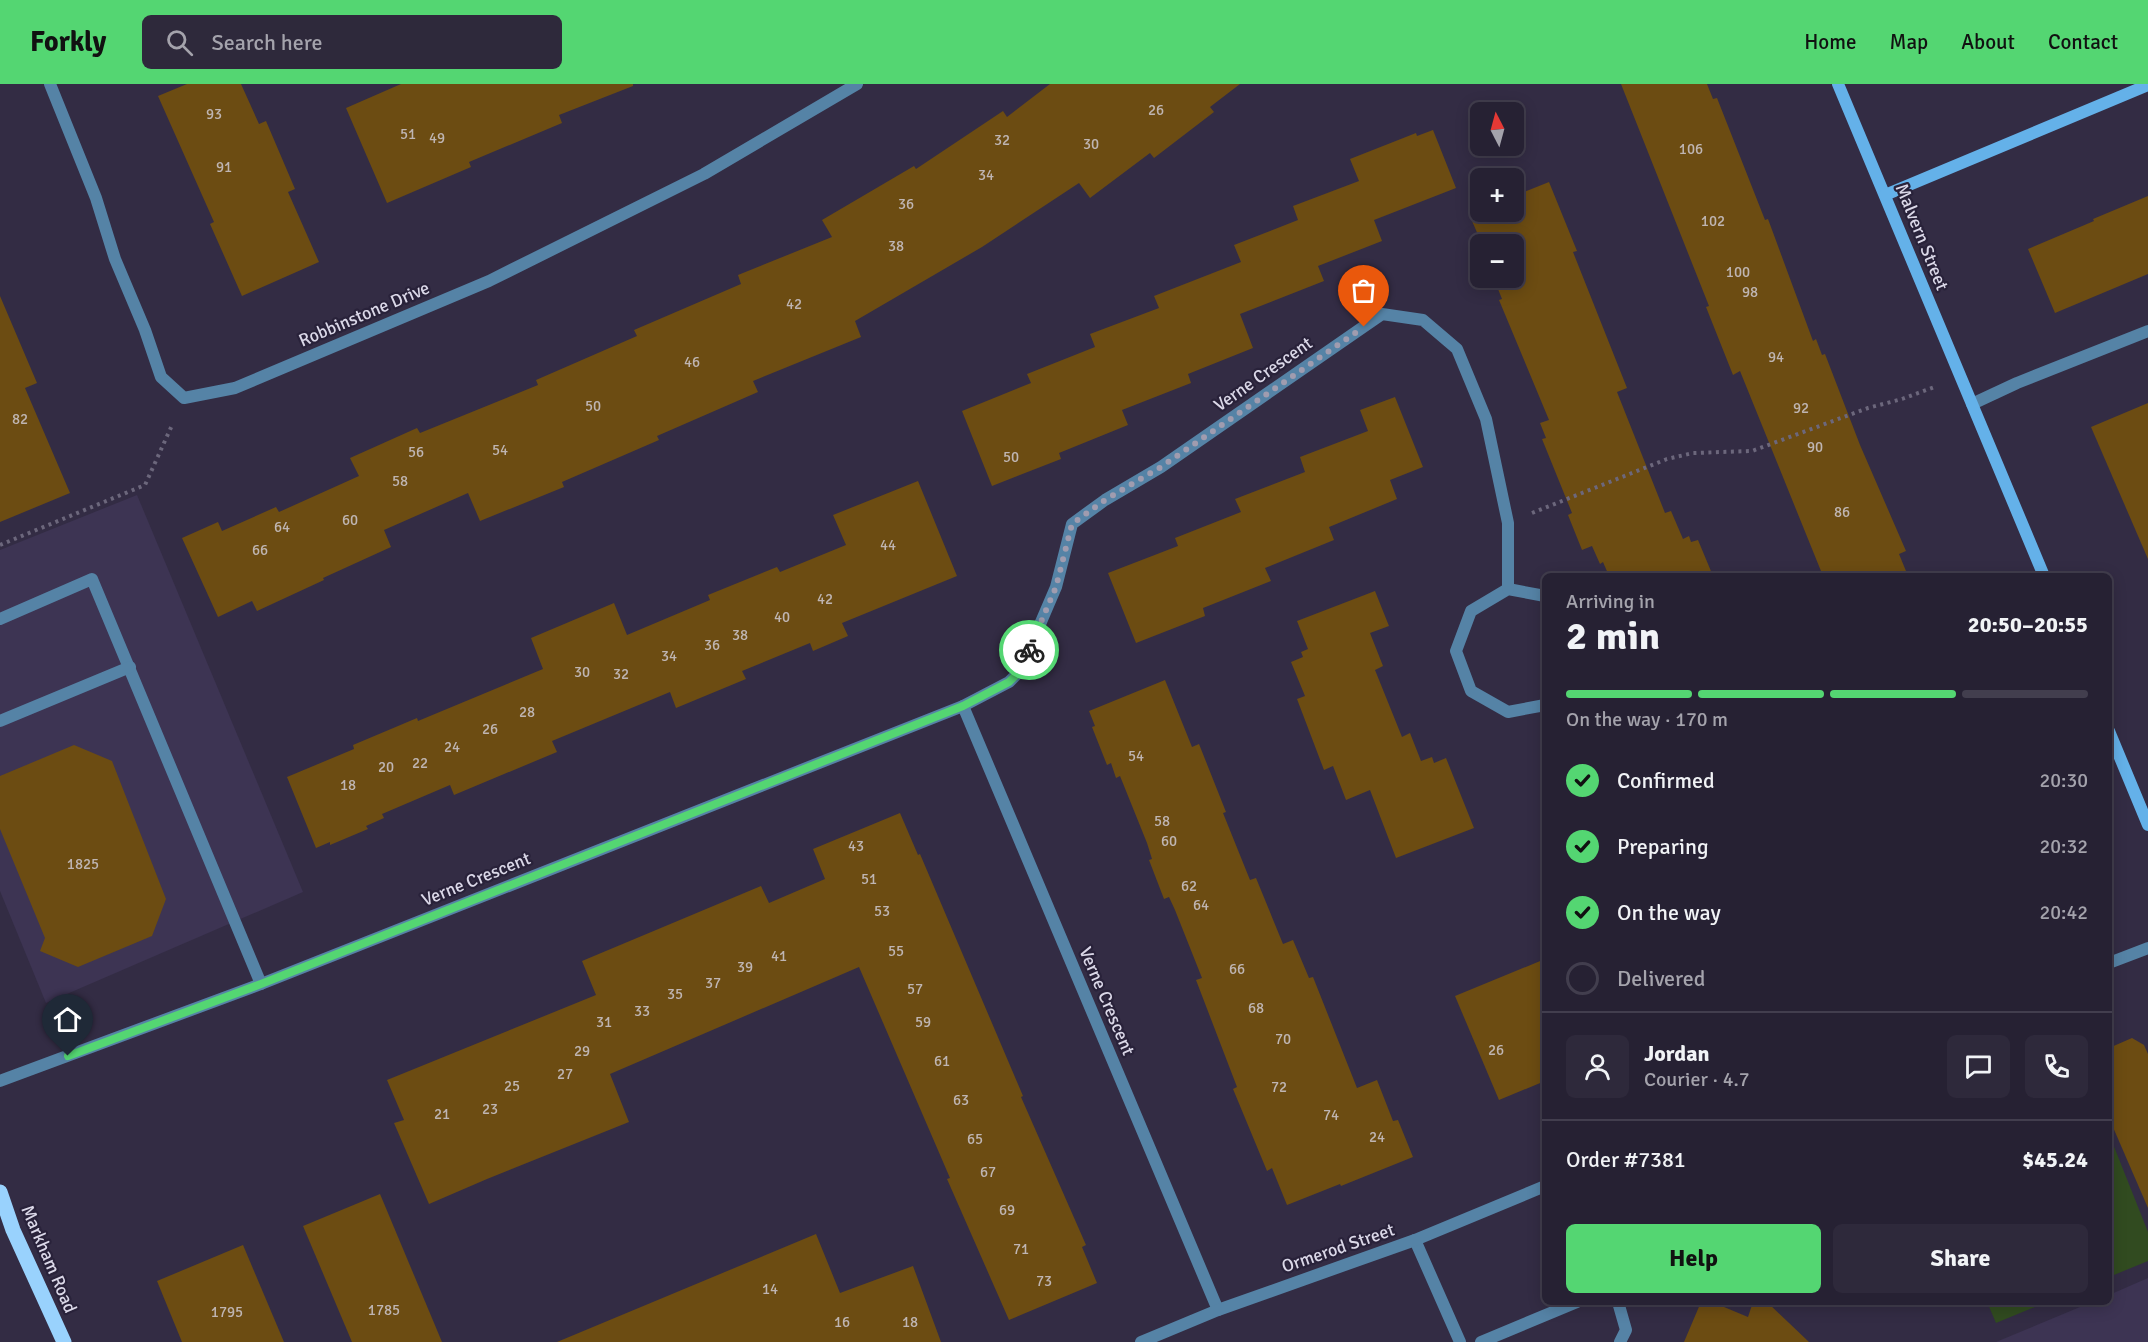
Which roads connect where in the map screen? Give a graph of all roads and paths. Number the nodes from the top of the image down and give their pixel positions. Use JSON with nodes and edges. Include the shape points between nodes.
{"nodes":[{"id":1,"x":50,"y":84,"type":"edge"},
{"id":2,"x":857,"y":84,"type":"edge"},
{"id":3,"x":1838,"y":84,"type":"edge"},
{"id":4,"x":2148,"y":85,"type":"edge"},
{"id":5,"x":1885,"y":195,"type":"junction"},
{"id":6,"x":2148,"y":331,"type":"edge"},
{"id":7,"x":1960,"y":377,"type":"junction"},
{"id":8,"x":184,"y":398,"type":"junction"},
{"id":9,"x":1972,"y":404,"type":"junction"},
{"id":10,"x":1508,"y":523,"type":"junction"},
{"id":11,"x":0,"y":544,"type":"edge"},
{"id":12,"x":2043,"y":573,"type":"edge"},
{"id":13,"x":1508,"y":590,"type":"junction"},
{"id":14,"x":1542,"y":596,"type":"edge"},
{"id":15,"x":0,"y":619,"type":"edge"},
{"id":16,"x":130,"y":667,"type":"junction"},
{"id":17,"x":963,"y":706,"type":"junction"},
{"id":18,"x":1542,"y":706,"type":"edge"},
{"id":19,"x":0,"y":721,"type":"edge"},
{"id":20,"x":2112,"y":738,"type":"edge"},
{"id":21,"x":2148,"y":825,"type":"edge"},
{"id":22,"x":2148,"y":948,"type":"edge"},
{"id":23,"x":2112,"y":962,"type":"edge"},
{"id":24,"x":261,"y":984,"type":"junction"},
{"id":25,"x":0,"y":1081,"type":"edge"},
{"id":26,"x":1542,"y":1187,"type":"edge"},
{"id":27,"x":0,"y":1192,"type":"edge"},
{"id":28,"x":1415,"y":1240,"type":"junction"},
{"id":29,"x":1570,"y":1305,"type":"edge"},
{"id":30,"x":1619,"y":1305,"type":"edge"},
{"id":31,"x":1218,"y":1310,"type":"junction"},
{"id":32,"x":64,"y":1342,"type":"edge"},
{"id":33,"x":1141,"y":1342,"type":"edge"},
{"id":34,"x":1460,"y":1342,"type":"edge"},
{"id":35,"x":1480,"y":1342,"type":"edge"},
{"id":36,"x":1620,"y":1342,"type":"edge"}],
"edges":[{"from":1,"to":8,"type":"street","via":[[161,377]]},
{"from":2,"to":8,"type":"street","name":"Robbinstone Drive","via":[[704,174],[489,281],[235,388]]},
{"from":3,"to":5,"type":"street","name":"Malvern Street"},
{"from":4,"to":5,"type":"street"},
{"from":5,"to":7,"type":"street","name":"Malvern Street"},
{"from":6,"to":9,"type":"street"},
{"from":7,"to":9,"type":"street","name":"Malvern Street"},
{"from":7,"to":10,"type":"path","via":[[1752,451],[1693,453],[1667,459]]},
{"from":8,"to":11,"type":"path","via":[[145,485]]},
{"from":9,"to":12,"type":"street","name":"Malvern Street"},
{"from":10,"to":13,"type":"street","name":"Verne Crescent"},
{"from":10,"to":17,"type":"street","name":"Verne Crescent","via":[[1486,419],[1457,349],[1423,320],[1382,314],[1072,524],[1056,587],[1020,671],[1009,682]]},
{"from":13,"to":14,"type":"street"},
{"from":13,"to":18,"type":"street","via":[[1471,611],[1456,651],[1471,691],[1508,712]]},
{"from":15,"to":16,"type":"street","via":[[92,579]]},
{"from":16,"to":19,"type":"street"},
{"from":16,"to":24,"type":"street"},
{"from":17,"to":24,"type":"street","name":"Verne Crescent"},
{"from":17,"to":31,"type":"street","name":"Verne Crescent"},
{"from":20,"to":21,"type":"street"},
{"from":22,"to":23,"type":"street"},
{"from":24,"to":25,"type":"street","name":"Verne Crescent"},
{"from":26,"to":28,"type":"street","name":"Ormerod Street"},
{"from":27,"to":32,"type":"main road","name":"Markham Road"},
{"from":28,"to":31,"type":"street","name":"Ormerod Street"},
{"from":28,"to":34,"type":"street"},
{"from":29,"to":35,"type":"street"},
{"from":30,"to":36,"type":"street","via":[[1626,1330]]},
{"from":31,"to":33,"type":"street","name":"Ormerod Street"}]}
